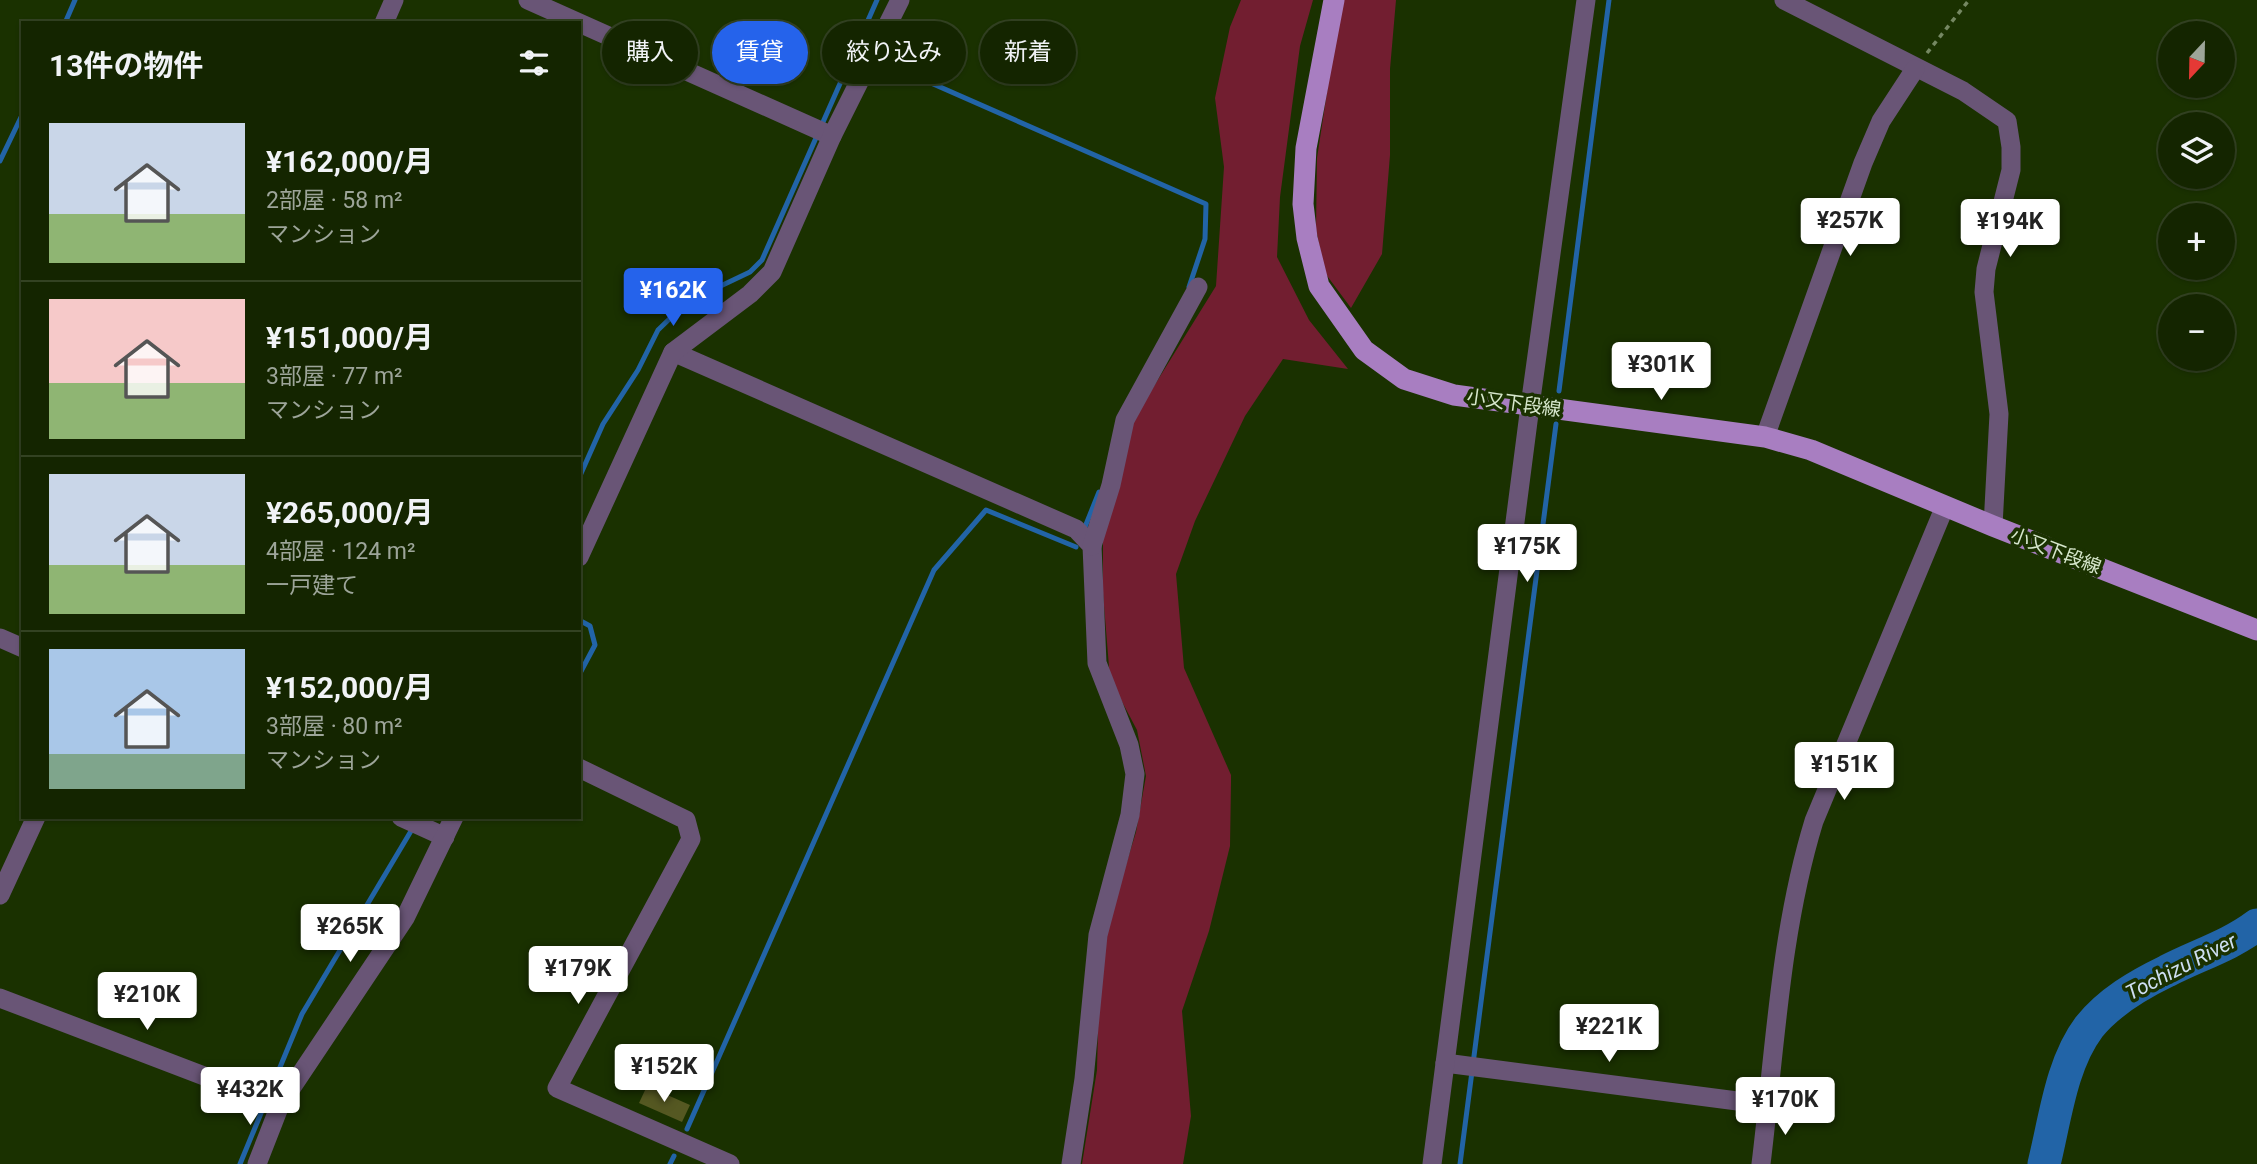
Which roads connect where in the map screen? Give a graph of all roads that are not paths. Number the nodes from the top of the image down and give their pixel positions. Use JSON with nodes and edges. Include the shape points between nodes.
{"nodes":[{"id":1,"x":394,"y":0,"type":"edge"},
{"id":2,"x":528,"y":0,"type":"edge"},
{"id":3,"x":900,"y":0,"type":"edge"},
{"id":4,"x":1334,"y":0,"type":"edge"},
{"id":5,"x":1586,"y":0,"type":"edge"},
{"id":6,"x":1784,"y":0,"type":"edge"},
{"id":7,"x":385,"y":21,"type":"edge"},
{"id":8,"x":575,"y":21,"type":"edge"},
{"id":9,"x":581,"y":24,"type":"edge"},
{"id":10,"x":1915,"y":69,"type":"junction"},
{"id":11,"x":832,"y":136,"type":"junction"},
{"id":12,"x":1198,"y":287,"type":"dead end"},
{"id":13,"x":673,"y":352,"type":"junction"},
{"id":14,"x":1530,"y":406,"type":"junction"},
{"id":15,"x":1765,"y":437,"type":"junction"},
{"id":16,"x":1945,"y":506,"type":"junction"},
{"id":17,"x":1993,"y":526,"type":"junction"},
{"id":18,"x":1092,"y":546,"type":"junction"},
{"id":19,"x":581,"y":553,"type":"edge"},
{"id":20,"x":2257,"y":630,"type":"edge"},
{"id":21,"x":0,"y":638,"type":"edge"},
{"id":22,"x":21,"y":647,"type":"edge"},
{"id":23,"x":581,"y":769,"type":"edge"},
{"id":24,"x":35,"y":819,"type":"edge"},
{"id":25,"x":405,"y":819,"type":"edge"},
{"id":26,"x":453,"y":819,"type":"edge"},
{"id":27,"x":445,"y":837,"type":"junction"},
{"id":28,"x":0,"y":895,"type":"edge"},
{"id":29,"x":0,"y":998,"type":"edge"},
{"id":30,"x":1445,"y":1063,"type":"junction"},
{"id":31,"x":280,"y":1105,"type":"junction"},
{"id":32,"x":1768,"y":1105,"type":"junction"},
{"id":33,"x":257,"y":1164,"type":"edge"},
{"id":34,"x":730,"y":1164,"type":"edge"},
{"id":35,"x":1071,"y":1164,"type":"edge"},
{"id":36,"x":1432,"y":1164,"type":"edge"},
{"id":37,"x":1761,"y":1164,"type":"edge"}],
"edges":[{"from":1,"to":7,"type":"street"},
{"from":2,"to":8,"type":"street"},
{"from":3,"to":11,"type":"street"},
{"from":4,"to":14,"type":"main road","name":"小又下段線","via":[[1306,148],[1303,204],[1319,286],[1364,350],[1404,379],[1454,395]]},
{"from":5,"to":14,"type":"street"},
{"from":6,"to":10,"type":"street"},
{"from":9,"to":11,"type":"street"},
{"from":10,"to":15,"type":"street","via":[[1881,121],[1863,163]]},
{"from":10,"to":17,"type":"street","via":[[1964,91],[2007,121],[2011,170],[1984,292],[1999,414]]},
{"from":11,"to":13,"type":"street","via":[[772,272]]},
{"from":12,"to":18,"type":"street","via":[[1125,420]]},
{"from":13,"to":18,"type":"street","via":[[1076,529]]},
{"from":13,"to":19,"type":"street"},
{"from":14,"to":15,"type":"main road","name":"小又下段線"},
{"from":14,"to":30,"type":"street"},
{"from":15,"to":16,"type":"main road","name":"小又下段線","via":[[1811,450]]},
{"from":16,"to":17,"type":"main road","name":"小又下段線"},
{"from":16,"to":32,"type":"street","via":[[1801,861],[1791,907]]},
{"from":17,"to":20,"type":"main road","name":"小又下段線"},
{"from":18,"to":35,"type":"street","via":[[1097,663],[1129,745],[1135,774],[1098,934]]},
{"from":21,"to":22,"type":"street"},
{"from":23,"to":34,"type":"street","via":[[686,820],[691,839],[557,1088]]},
{"from":24,"to":28,"type":"street"},
{"from":25,"to":27,"type":"street"},
{"from":26,"to":27,"type":"street"},
{"from":27,"to":31,"type":"street","via":[[405,918]]},
{"from":29,"to":31,"type":"street"},
{"from":30,"to":32,"type":"street"},
{"from":30,"to":36,"type":"street"},
{"from":31,"to":33,"type":"street"},
{"from":32,"to":37,"type":"street"}]}
